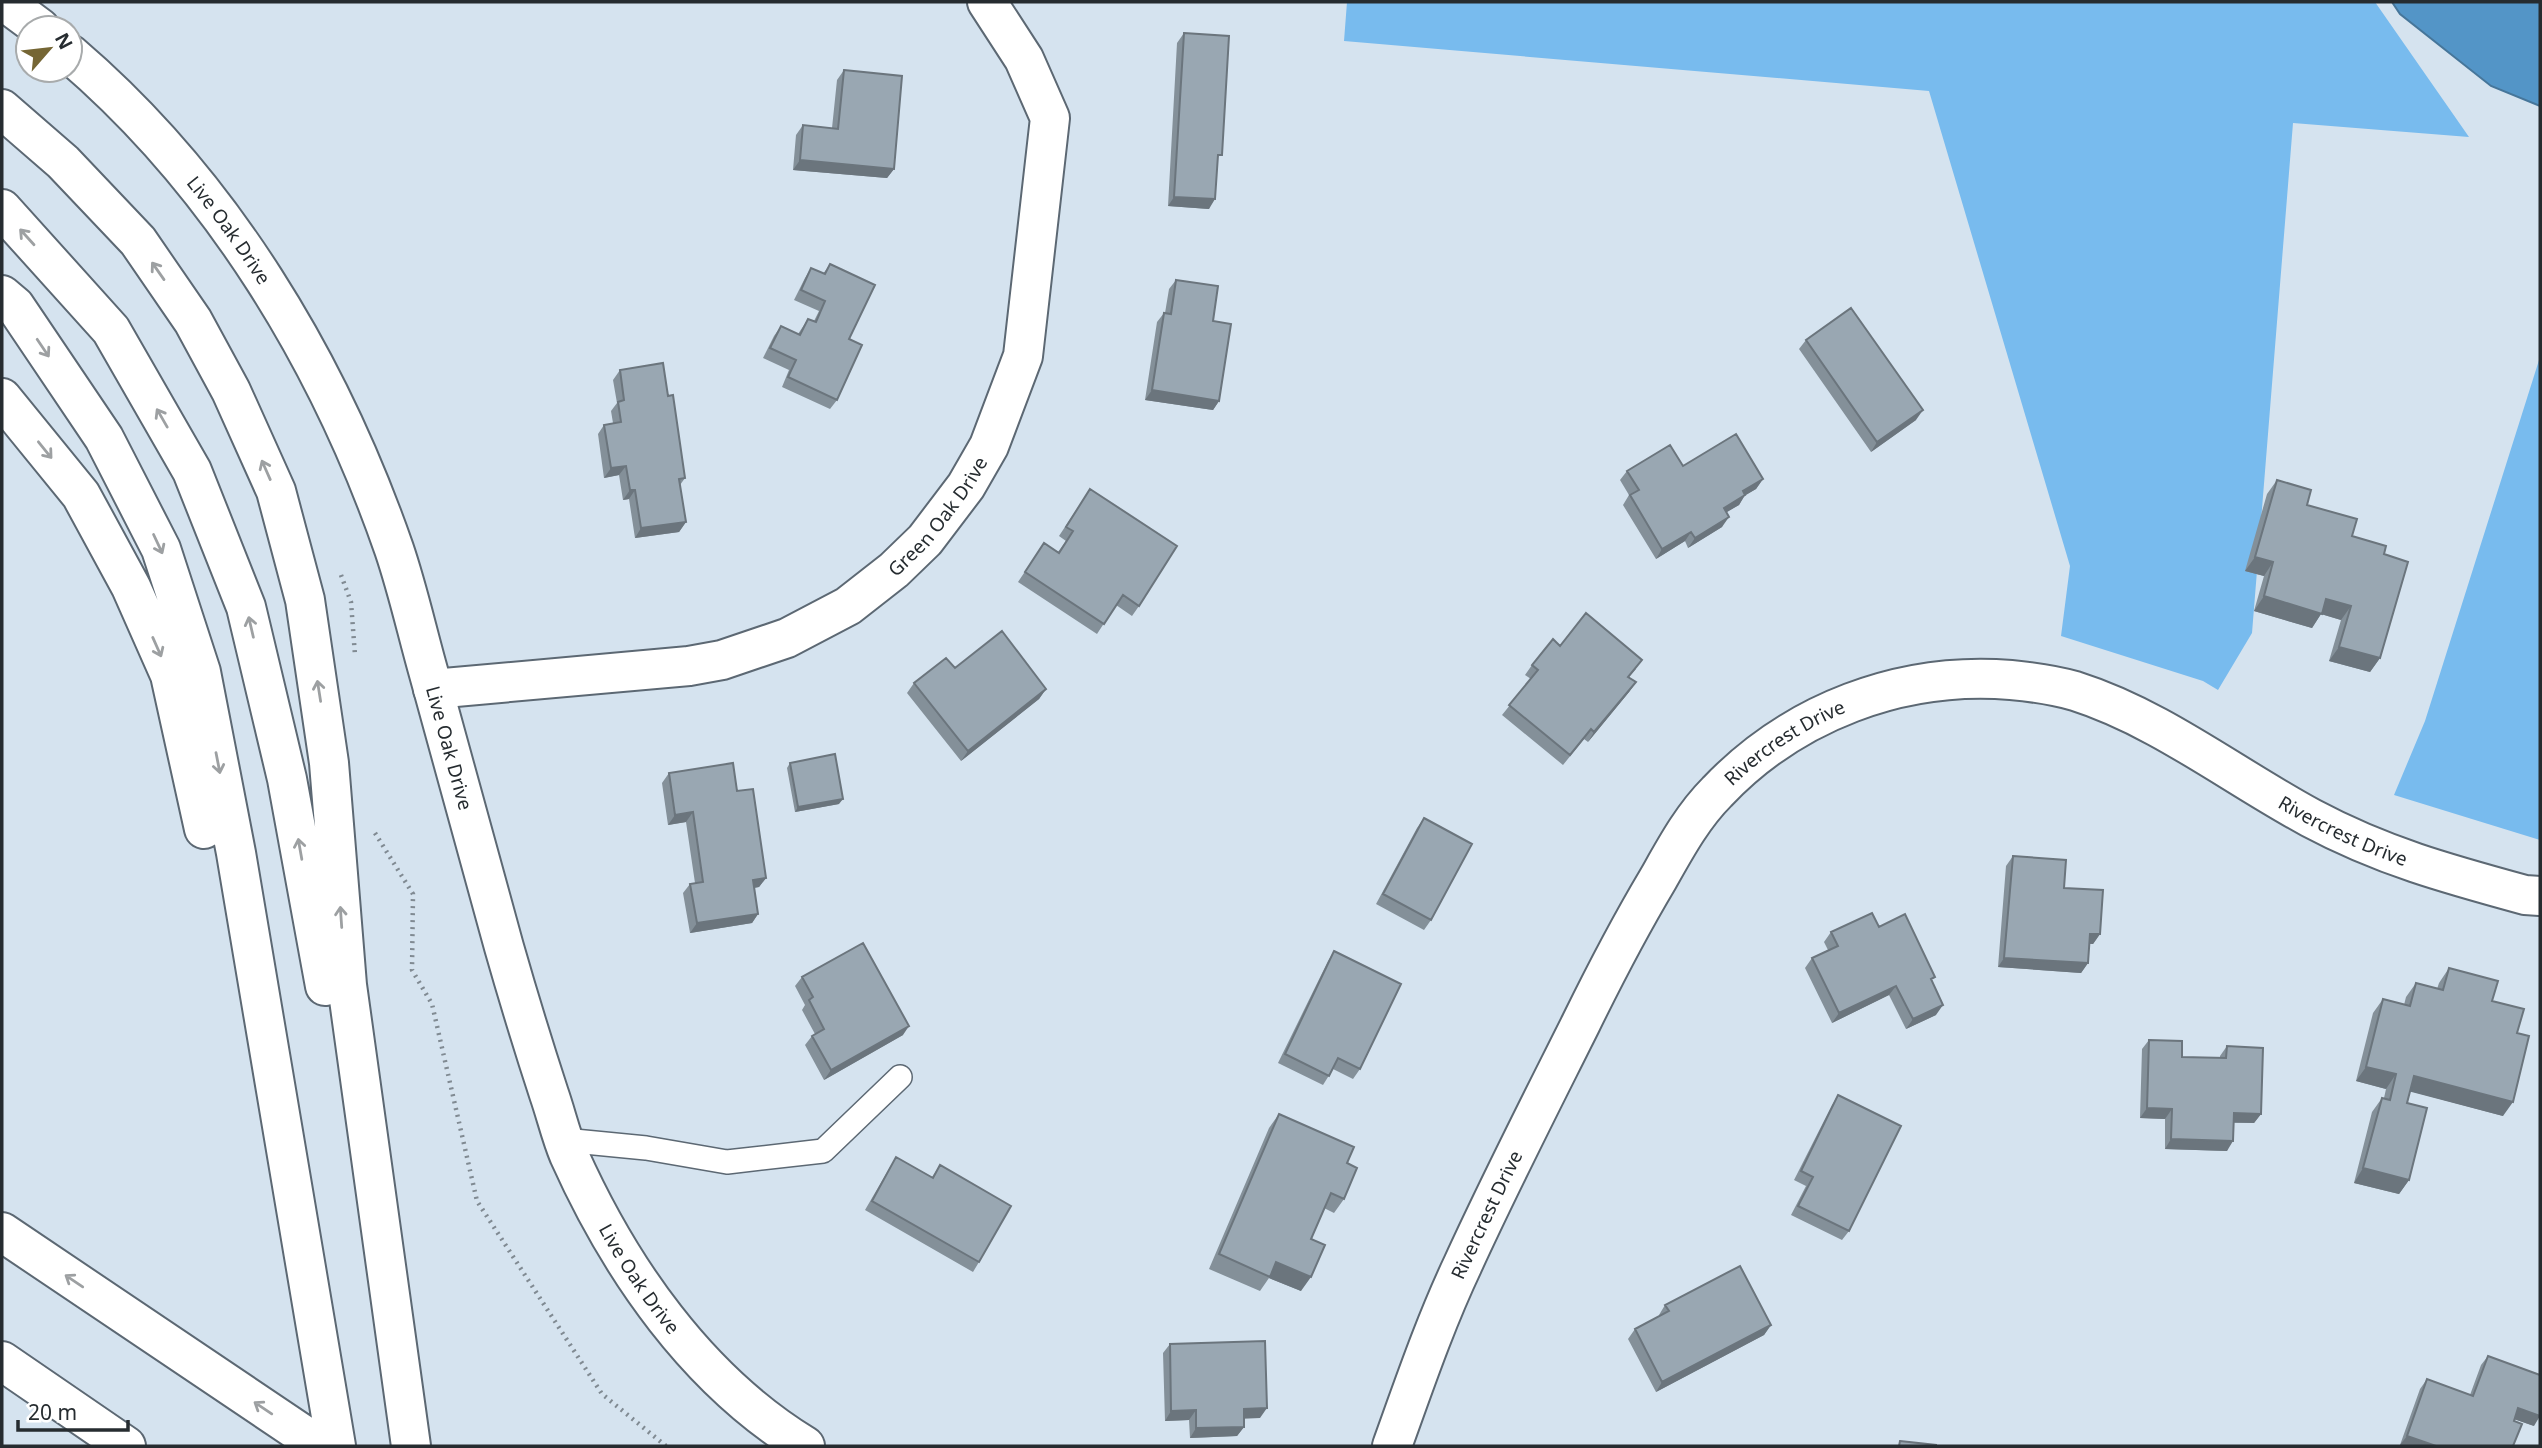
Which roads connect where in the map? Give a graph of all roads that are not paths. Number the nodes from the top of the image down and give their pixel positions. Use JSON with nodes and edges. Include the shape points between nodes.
{"nodes":[{"id":1,"x":5,"y":2,"type":"edge"},
{"id":2,"x":987,"y":2,"type":"edge"},
{"id":3,"x":21,"y":14,"type":"edge"},
{"id":4,"x":84,"y":68,"type":"edge"},
{"id":5,"x":2,"y":109,"type":"edge"},
{"id":6,"x":2,"y":209,"type":"edge"},
{"id":7,"x":2,"y":295,"type":"edge"},
{"id":8,"x":2,"y":398,"type":"edge"},
{"id":9,"x":433,"y":689,"type":"junction"},
{"id":10,"x":2540,"y":896,"type":"edge"},
{"id":11,"x":901,"y":1077,"type":"dead end"},
{"id":12,"x":564,"y":1140,"type":"junction"},
{"id":13,"x":2,"y":1232,"type":"edge"},
{"id":14,"x":2,"y":1361,"type":"edge"},
{"id":15,"x":328,"y":1409,"type":"junction"},
{"id":16,"x":126,"y":1446,"type":"edge"},
{"id":17,"x":320,"y":1446,"type":"edge"},
{"id":18,"x":336,"y":1446,"type":"edge"},
{"id":19,"x":411,"y":1446,"type":"edge"},
{"id":20,"x":805,"y":1446,"type":"edge"},
{"id":21,"x":1392,"y":1446,"type":"edge"}],
"edges":[{"from":1,"to":3,"type":"main road"},
{"from":2,"to":9,"type":"main road","name":"Green Oak Drive","via":[[1024,59],[1050,118],[1023,356],[989,446],[925,540],[848,606],[787,638],[722,660]]},
{"from":4,"to":9,"type":"main road","name":"Live Oak Drive","via":[[162,144],[211,205],[292,324],[360,458],[395,553]]},
{"from":19,"to":5,"type":"main road","one_way":true,"via":[[346,985],[330,763],[305,600],[276,491],[193,321],[138,241],[63,162]]},
{"from":19,"to":6,"type":"main road","one_way":true,"via":[[287,779],[246,607],[192,471],[111,330]]},
{"from":7,"to":15,"type":"main road","one_way":true,"via":[[15,306],[104,438],[161,549],[201,672],[236,853]]},
{"from":8,"to":15,"type":"main road","one_way":true,"via":[[81,495],[131,587],[170,675]]},
{"from":9,"to":12,"type":"main road","name":"Live Oak Drive","via":[[516,990]]},
{"from":10,"to":21,"type":"main road","name":"Rivercrest Drive","via":[[2425,868],[2374,849],[2311,818],[2129,711],[2073,690],[1976,677],[1916,683],[1842,705],[1777,739],[1717,790],[1676,848],[1618,949],[1461,1266]]},
{"from":11,"to":12,"type":"lane","via":[[823,1151],[727,1162]]},
{"from":12,"to":20,"type":"main road","name":"Live Oak Drive","via":[[613,1241],[651,1300],[698,1357],[741,1399]]},
{"from":17,"to":13,"type":"main road","one_way":true},
{"from":14,"to":16,"type":"main road"},
{"from":15,"to":18,"type":"main road"}]}
